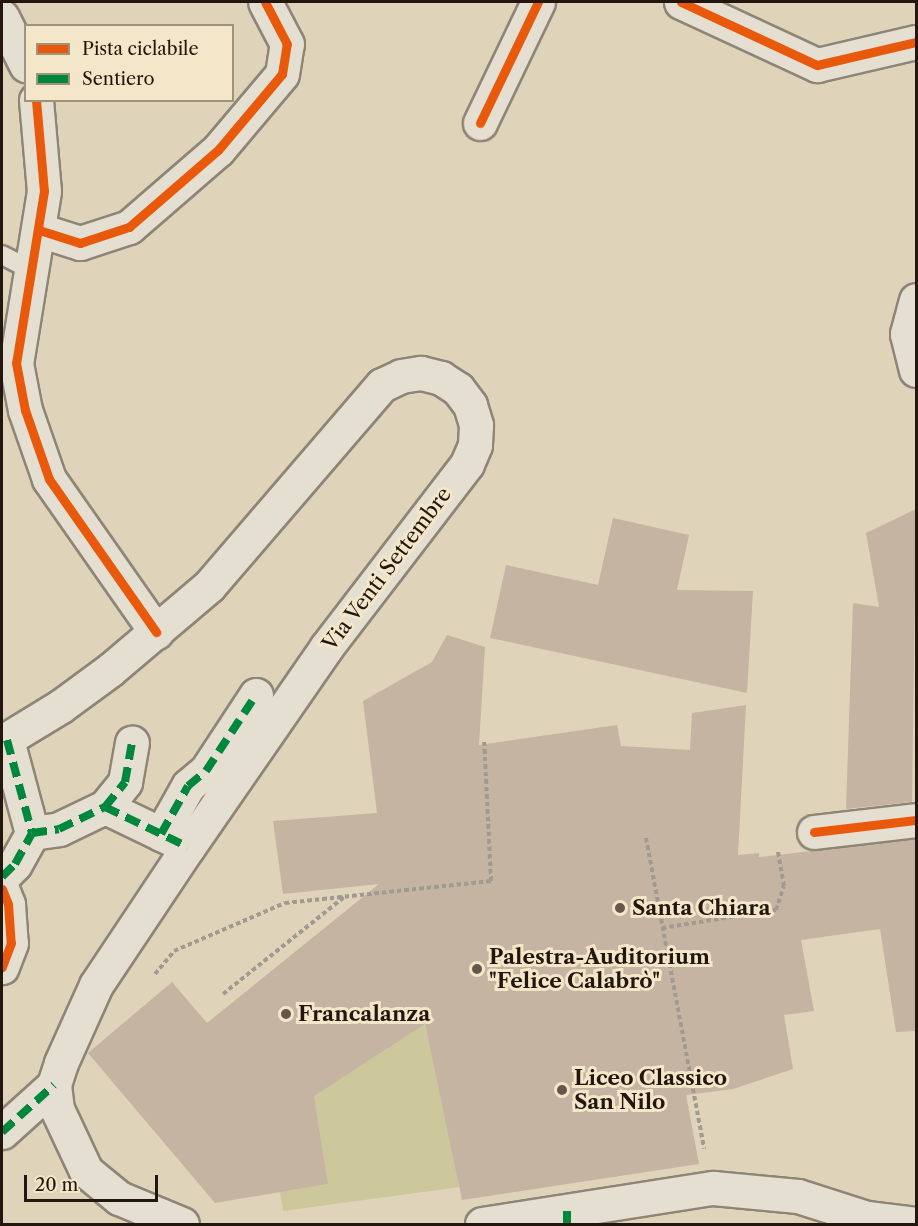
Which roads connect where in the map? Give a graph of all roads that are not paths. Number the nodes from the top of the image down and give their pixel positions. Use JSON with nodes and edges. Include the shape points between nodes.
{"nodes":[{"id":1,"x":265,"y":2,"type":"edge"},
{"id":2,"x":538,"y":2,"type":"edge"},
{"id":3,"x":681,"y":2,"type":"edge"},
{"id":4,"x":2,"y":17,"type":"edge"},
{"id":5,"x":916,"y":42,"type":"edge"},
{"id":6,"x":24,"y":61,"type":"edge"},
{"id":7,"x":36,"y":102,"type":"edge"},
{"id":8,"x":480,"y":123,"type":"dead end"},
{"id":9,"x":39,"y":230,"type":"junction"},
{"id":10,"x":15,"y":262,"type":"edge"},
{"id":11,"x":916,"y":300,"type":"edge"},
{"id":12,"x":916,"y":370,"type":"edge"},
{"id":13,"x":156,"y":632,"type":"junction"},
{"id":14,"x":256,"y":695,"type":"dead end"},
{"id":15,"x":4,"y":741,"type":"edge"},
{"id":16,"x":132,"y":742,"type":"dead end"},
{"id":17,"x":105,"y":807,"type":"junction"},
{"id":18,"x":916,"y":820,"type":"edge"},
{"id":19,"x":814,"y":832,"type":"dead end"},
{"id":20,"x":32,"y":833,"type":"junction"},
{"id":21,"x":175,"y":840,"type":"junction"},
{"id":22,"x":2,"y":877,"type":"edge"},
{"id":23,"x":2,"y":889,"type":"edge"},
{"id":24,"x":2,"y":967,"type":"edge"},
{"id":25,"x":54,"y":1085,"type":"junction"},
{"id":26,"x":2,"y":1132,"type":"edge"},
{"id":27,"x":567,"y":1217,"type":"edge"},
{"id":28,"x":182,"y":1224,"type":"edge"},
{"id":29,"x":482,"y":1224,"type":"edge"},
{"id":30,"x":916,"y":1224,"type":"edge"}],
"edges":[{"from":1,"to":9,"type":"street","via":[[287,44],[282,74],[218,150],[129,227],[80,243]]},
{"from":2,"to":8,"type":"street"},
{"from":3,"to":5,"type":"street","via":[[817,65]]},
{"from":4,"to":6,"type":"street"},
{"from":7,"to":9,"type":"street","via":[[44,191]]},
{"from":9,"to":10,"type":"street"},
{"from":10,"to":13,"type":"street","via":[[16,363],[25,410],[49,479]]},
{"from":11,"to":12,"type":"street","via":[[907,334]]},
{"from":13,"to":15,"type":"street","name":"Via Venti Settembre","via":[[61,706]]},
{"from":13,"to":21,"type":"street","name":"Via Venti Settembre","via":[[209,586],[256,536],[382,385],[401,376],[421,373],[441,378],[458,389],[470,405],[476,425],[475,445],[467,464]]},
{"from":14,"to":21,"type":"street","via":[[206,771],[188,786]]},
{"from":15,"to":20,"type":"street"},
{"from":16,"to":17,"type":"street","via":[[125,782]]},
{"from":17,"to":20,"type":"street","via":[[59,829]]},
{"from":17,"to":21,"type":"street"},
{"from":18,"to":19,"type":"street"},
{"from":20,"to":22,"type":"street","via":[[15,864]]},
{"from":21,"to":25,"type":"street","name":"Via Venti Settembre","via":[[71,1035]]},
{"from":23,"to":24,"type":"street","via":[[8,904],[11,943]]},
{"from":25,"to":26,"type":"street"},
{"from":25,"to":28,"type":"street","via":[[66,1133],[86,1171],[99,1186],[141,1210]]},
{"from":27,"to":29,"type":"street"},
{"from":27,"to":30,"type":"street","via":[[713,1188],[798,1196],[867,1218]]}]}
